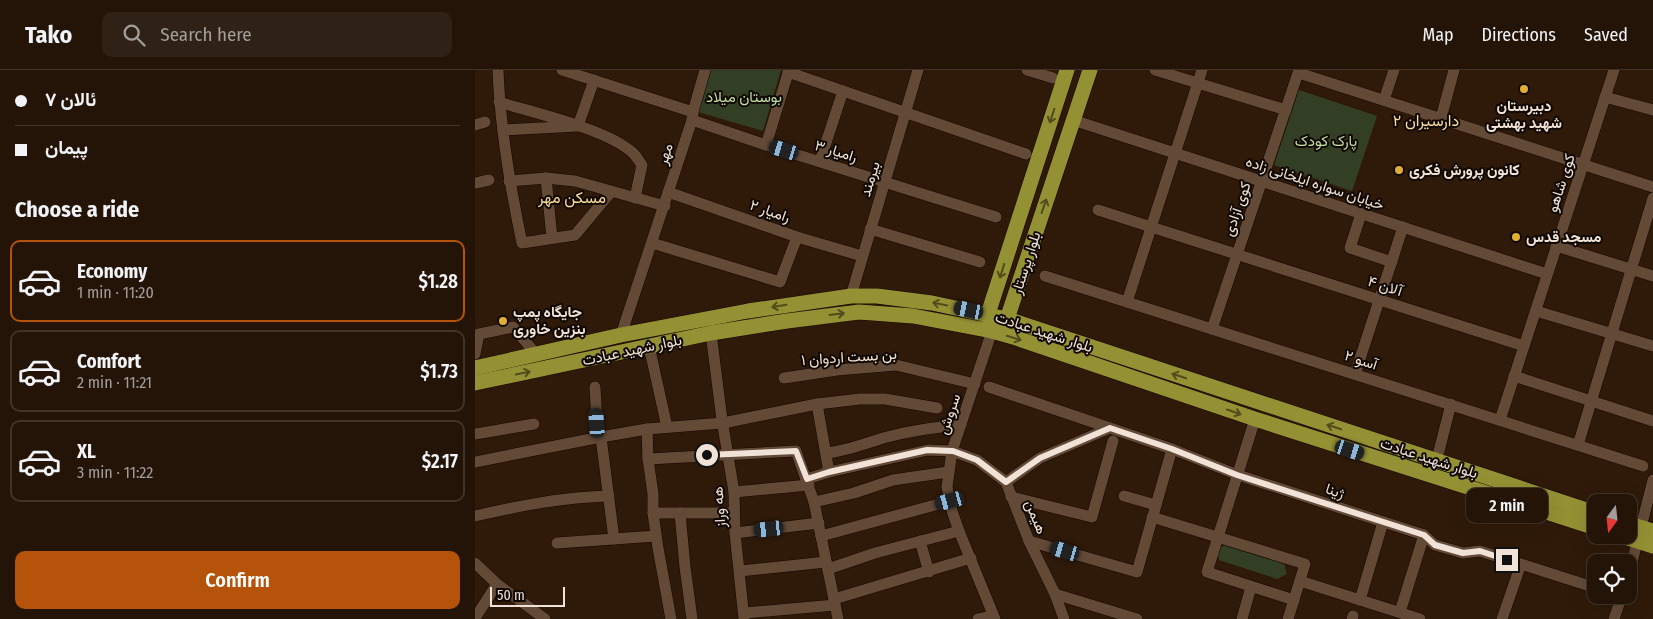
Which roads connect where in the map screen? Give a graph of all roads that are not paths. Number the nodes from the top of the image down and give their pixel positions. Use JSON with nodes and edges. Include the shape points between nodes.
{"nodes":[{"id":1,"x":498,"y":70,"type":"edge"},
{"id":2,"x":705,"y":70,"type":"edge"},
{"id":3,"x":918,"y":70,"type":"edge"},
{"id":4,"x":1027,"y":70,"type":"edge"},
{"id":5,"x":1067,"y":70,"type":"edge"},
{"id":6,"x":1089,"y":70,"type":"edge"},
{"id":7,"x":1155,"y":70,"type":"edge"},
{"id":8,"x":1201,"y":70,"type":"edge"},
{"id":9,"x":1394,"y":70,"type":"edge"},
{"id":10,"x":1454,"y":70,"type":"edge"},
{"id":11,"x":1614,"y":70,"type":"edge"},
{"id":12,"x":570,"y":71,"type":"edge"},
{"id":13,"x":788,"y":71,"type":"edge"},
{"id":14,"x":1299,"y":71,"type":"edge"},
{"id":15,"x":1053,"y":78,"type":"dead end"},
{"id":16,"x":594,"y":80,"type":"junction"},
{"id":17,"x":1197,"y":83,"type":"junction"},
{"id":18,"x":843,"y":91,"type":"junction"},
{"id":19,"x":1605,"y":97,"type":"junction"},
{"id":20,"x":1385,"y":100,"type":"junction"},
{"id":21,"x":499,"y":102,"type":"junction"},
{"id":22,"x":1286,"y":110,"type":"junction"},
{"id":23,"x":1653,"y":110,"type":"edge"},
{"id":24,"x":905,"y":113,"type":"junction"},
{"id":25,"x":693,"y":116,"type":"junction"},
{"id":26,"x":1441,"y":118,"type":"junction"},
{"id":27,"x":1073,"y":120,"type":"junction"},
{"id":28,"x":578,"y":126,"type":"junction"},
{"id":29,"x":503,"y":130,"type":"junction"},
{"id":30,"x":766,"y":145,"type":"junction"},
{"id":31,"x":1175,"y":153,"type":"junction"},
{"id":32,"x":1026,"y":154,"type":"dead end"},
{"id":33,"x":820,"y":162,"type":"junction"},
{"id":34,"x":1583,"y":164,"type":"junction"},
{"id":35,"x":546,"y":178,"type":"junction"},
{"id":36,"x":489,"y":180,"type":"dead end"},
{"id":37,"x":509,"y":181,"type":"junction"},
{"id":38,"x":1262,"y":181,"type":"junction"},
{"id":39,"x":884,"y":182,"type":"junction"},
{"id":40,"x":475,"y":184,"type":"edge"},
{"id":41,"x":1653,"y":187,"type":"edge"},
{"id":42,"x":611,"y":192,"type":"junction"},
{"id":43,"x":669,"y":192,"type":"junction"},
{"id":44,"x":635,"y":198,"type":"junction"},
{"id":45,"x":1653,"y":198,"type":"edge"},
{"id":46,"x":665,"y":206,"type":"junction"},
{"id":47,"x":1098,"y":210,"type":"dead end"},
{"id":48,"x":1361,"y":214,"type":"junction"},
{"id":49,"x":996,"y":217,"type":"dead end"},
{"id":50,"x":1151,"y":226,"type":"junction"},
{"id":51,"x":1403,"y":227,"type":"junction"},
{"id":52,"x":870,"y":229,"type":"junction"},
{"id":53,"x":797,"y":237,"type":"junction"},
{"id":54,"x":551,"y":238,"type":"junction"},
{"id":55,"x":651,"y":242,"type":"junction"},
{"id":56,"x":1556,"y":246,"type":"junction"},
{"id":57,"x":1237,"y":254,"type":"junction"},
{"id":58,"x":862,"y":256,"type":"junction"},
{"id":59,"x":980,"y":262,"type":"dead end"},
{"id":60,"x":1391,"y":262,"type":"junction"},
{"id":61,"x":1631,"y":269,"type":"junction"},
{"id":62,"x":1547,"y":274,"type":"junction"},
{"id":63,"x":1045,"y":276,"type":"dead end"},
{"id":64,"x":1653,"y":276,"type":"edge"},
{"id":65,"x":851,"y":296,"type":"junction"},
{"id":66,"x":1379,"y":300,"type":"junction"},
{"id":67,"x":1127,"y":302,"type":"junction"},
{"id":68,"x":1535,"y":311,"type":"junction"},
{"id":69,"x":988,"y":314,"type":"junction"},
{"id":70,"x":1007,"y":319,"type":"junction"},
{"id":71,"x":1212,"y":329,"type":"junction"},
{"id":72,"x":992,"y":332,"type":"junction"},
{"id":73,"x":711,"y":333,"type":"junction"},
{"id":74,"x":1612,"y":333,"type":"junction"},
{"id":75,"x":621,"y":335,"type":"junction"},
{"id":76,"x":649,"y":346,"type":"junction"},
{"id":77,"x":1524,"y":346,"type":"junction"},
{"id":78,"x":1653,"y":346,"type":"edge"},
{"id":79,"x":475,"y":354,"type":"edge"},
{"id":80,"x":536,"y":354,"type":"junction"},
{"id":81,"x":475,"y":368,"type":"edge"},
{"id":82,"x":1355,"y":374,"type":"junction"},
{"id":83,"x":1515,"y":376,"type":"junction"},
{"id":84,"x":784,"y":378,"type":"dead end"},
{"id":85,"x":475,"y":383,"type":"edge"},
{"id":86,"x":975,"y":384,"type":"junction"},
{"id":87,"x":595,"y":387,"type":"dead end"},
{"id":88,"x":989,"y":388,"type":"dead end"},
{"id":89,"x":1591,"y":401,"type":"junction"},
{"id":90,"x":817,"y":404,"type":"junction"},
{"id":91,"x":1451,"y":404,"type":"junction"},
{"id":92,"x":937,"y":408,"type":"dead end"},
{"id":93,"x":1255,"y":420,"type":"junction"},
{"id":94,"x":1500,"y":420,"type":"junction"},
{"id":95,"x":1653,"y":421,"type":"edge"},
{"id":96,"x":723,"y":423,"type":"junction"},
{"id":97,"x":534,"y":424,"type":"dead end"},
{"id":98,"x":961,"y":425,"type":"junction"},
{"id":99,"x":667,"y":427,"type":"junction"},
{"id":100,"x":1110,"y":428,"type":"junction"},
{"id":101,"x":647,"y":429,"type":"junction"},
{"id":102,"x":475,"y":434,"type":"edge"},
{"id":103,"x":601,"y":436,"type":"junction"},
{"id":104,"x":1113,"y":440,"type":"dead end"},
{"id":105,"x":1578,"y":445,"type":"junction"},
{"id":106,"x":1172,"y":449,"type":"junction"},
{"id":107,"x":953,"y":451,"type":"junction"},
{"id":108,"x":1439,"y":451,"type":"dead end"},
{"id":109,"x":826,"y":453,"type":"junction"},
{"id":110,"x":727,"y":454,"type":"junction"},
{"id":111,"x":647,"y":459,"type":"junction"},
{"id":112,"x":475,"y":462,"type":"edge"},
{"id":113,"x":1643,"y":466,"type":"dead end"},
{"id":114,"x":829,"y":472,"type":"junction"},
{"id":115,"x":949,"y":472,"type":"junction"},
{"id":116,"x":1237,"y":475,"type":"junction"},
{"id":117,"x":1653,"y":480,"type":"edge"},
{"id":118,"x":808,"y":482,"type":"junction"},
{"id":119,"x":1006,"y":482,"type":"junction"},
{"id":120,"x":734,"y":492,"type":"junction"},
{"id":121,"x":609,"y":496,"type":"junction"},
{"id":122,"x":1125,"y":496,"type":"dead end"},
{"id":123,"x":1011,"y":497,"type":"junction"},
{"id":124,"x":950,"y":501,"type":"junction"},
{"id":125,"x":814,"y":502,"type":"junction"},
{"id":126,"x":1653,"y":503,"type":"edge"},
{"id":127,"x":1156,"y":505,"type":"junction"},
{"id":128,"x":1587,"y":510,"type":"edge"},
{"id":129,"x":653,"y":513,"type":"junction"},
{"id":130,"x":681,"y":513,"type":"junction"},
{"id":131,"x":734,"y":513,"type":"junction"},
{"id":132,"x":475,"y":516,"type":"edge"},
{"id":133,"x":1152,"y":517,"type":"junction"},
{"id":134,"x":1383,"y":522,"type":"junction"},
{"id":135,"x":819,"y":524,"type":"junction"},
{"id":136,"x":1587,"y":525,"type":"edge"},
{"id":137,"x":959,"y":531,"type":"junction"},
{"id":138,"x":1640,"y":531,"type":"edge"},
{"id":139,"x":735,"y":533,"type":"junction"},
{"id":140,"x":1424,"y":535,"type":"junction"},
{"id":141,"x":656,"y":536,"type":"junction"},
{"id":142,"x":821,"y":536,"type":"junction"},
{"id":143,"x":1218,"y":537,"type":"junction"},
{"id":144,"x":614,"y":539,"type":"junction"},
{"id":145,"x":920,"y":541,"type":"junction"},
{"id":146,"x":1029,"y":541,"type":"junction"},
{"id":147,"x":557,"y":543,"type":"dead end"},
{"id":148,"x":1653,"y":546,"type":"edge"},
{"id":149,"x":1634,"y":554,"type":"edge"},
{"id":150,"x":971,"y":558,"type":"junction"},
{"id":151,"x":475,"y":563,"type":"edge"},
{"id":152,"x":1521,"y":564,"type":"junction"},
{"id":153,"x":827,"y":565,"type":"junction"},
{"id":154,"x":740,"y":571,"type":"junction"},
{"id":155,"x":929,"y":572,"type":"junction"},
{"id":156,"x":1300,"y":581,"type":"junction"},
{"id":157,"x":497,"y":584,"type":"junction"},
{"id":158,"x":1587,"y":585,"type":"edge"},
{"id":159,"x":1251,"y":587,"type":"junction"},
{"id":160,"x":1055,"y":594,"type":"junction"},
{"id":161,"x":1294,"y":600,"type":"junction"},
{"id":162,"x":1360,"y":600,"type":"junction"},
{"id":163,"x":835,"y":602,"type":"junction"},
{"id":164,"x":1618,"y":604,"type":"edge"},
{"id":165,"x":1399,"y":612,"type":"junction"},
{"id":166,"x":744,"y":616,"type":"edge"},
{"id":167,"x":994,"y":617,"type":"edge"},
{"id":168,"x":475,"y":618,"type":"edge"},
{"id":169,"x":541,"y":618,"type":"edge"},
{"id":170,"x":671,"y":619,"type":"edge"},
{"id":171,"x":692,"y":619,"type":"edge"},
{"id":172,"x":838,"y":619,"type":"edge"},
{"id":173,"x":978,"y":619,"type":"edge"},
{"id":174,"x":1064,"y":619,"type":"edge"},
{"id":175,"x":1137,"y":619,"type":"edge"},
{"id":176,"x":1242,"y":619,"type":"edge"},
{"id":177,"x":1288,"y":619,"type":"edge"},
{"id":178,"x":1420,"y":619,"type":"edge"},
{"id":179,"x":1502,"y":619,"type":"edge"},
{"id":180,"x":1614,"y":619,"type":"edge"}],
"edges":[{"from":1,"to":21,"type":"street"},
{"from":2,"to":25,"type":"street","name":"مهر"},
{"from":3,"to":24,"type":"street","name":"بیرمند"},
{"from":4,"to":15,"type":"street"},
{"from":5,"to":69,"type":"main road","name":"بلوار پرستار","one_way":true},
{"from":6,"to":27,"type":"main road","name":"بلوار پرستار"},
{"from":7,"to":17,"type":"street"},
{"from":8,"to":17,"type":"street"},
{"from":9,"to":20,"type":"street"},
{"from":10,"to":26,"type":"street"},
{"from":11,"to":19,"type":"street","name":"کوی شاهو"},
{"from":12,"to":16,"type":"street"},
{"from":13,"to":18,"type":"street"},
{"from":13,"to":30,"type":"street"},
{"from":14,"to":20,"type":"street"},
{"from":14,"to":22,"type":"street","name":"کوی آزادی"},
{"from":16,"to":25,"type":"street"},
{"from":16,"to":28,"type":"street"},
{"from":17,"to":22,"type":"street"},
{"from":17,"to":31,"type":"street"},
{"from":18,"to":24,"type":"street"},
{"from":18,"to":33,"type":"street"},
{"from":19,"to":23,"type":"street"},
{"from":19,"to":34,"type":"street","name":"کوی شاهو"},
{"from":20,"to":26,"type":"street"},
{"from":21,"to":28,"type":"street"},
{"from":21,"to":29,"type":"street"},
{"from":22,"to":38,"type":"street","name":"کوی آزادی"},
{"from":24,"to":32,"type":"street"},
{"from":24,"to":39,"type":"street","name":"بیرمند"},
{"from":25,"to":30,"type":"street","name":"رامیار ۳"},
{"from":25,"to":43,"type":"street","name":"مهر"},
{"from":26,"to":34,"type":"street"},
{"from":27,"to":31,"type":"street","name":"خیابان سواره ایلخانی زاده"},
{"from":70,"to":27,"type":"main road","name":"بلوار پرستار","one_way":true},
{"from":28,"to":29,"type":"street"},
{"from":28,"to":44,"type":"street","via":[[615,141],[633,153],[641,166]]},
{"from":29,"to":37,"type":"street"},
{"from":30,"to":33,"type":"street","name":"رامیار ۳"},
{"from":31,"to":38,"type":"street","name":"خیابان سواره ایلخانی زاده"},
{"from":31,"to":50,"type":"street"},
{"from":33,"to":39,"type":"street","name":"رامیار ۳"},
{"from":34,"to":41,"type":"street"},
{"from":34,"to":56,"type":"street","name":"کوی شاهو"},
{"from":35,"to":37,"type":"street"},
{"from":35,"to":42,"type":"street","via":[[575,181]]},
{"from":35,"to":54,"type":"street"},
{"from":36,"to":40,"type":"street"},
{"from":37,"to":54,"type":"street","via":[[521,243]]},
{"from":38,"to":48,"type":"street","name":"خیابان سواره ایلخانی زاده"},
{"from":38,"to":57,"type":"street","name":"کوی آزادی"},
{"from":39,"to":49,"type":"street","name":"رامیار ۳"},
{"from":39,"to":52,"type":"street","name":"بیرمند"},
{"from":42,"to":44,"type":"street"},
{"from":42,"to":54,"type":"street","via":[[575,236]]},
{"from":43,"to":46,"type":"street","name":"مهر"},
{"from":43,"to":53,"type":"street","name":"رامیار ۲"},
{"from":44,"to":46,"type":"street"},
{"from":45,"to":61,"type":"street"},
{"from":46,"to":55,"type":"street","name":"مهر"},
{"from":47,"to":50,"type":"street","name":"آلان ۴"},
{"from":48,"to":51,"type":"street","name":"خیابان سواره ایلخانی زاده"},
{"from":48,"to":60,"type":"street","via":[[1350,248]]},
{"from":50,"to":57,"type":"street","name":"آلان ۴"},
{"from":50,"to":67,"type":"street"},
{"from":51,"to":60,"type":"street"},
{"from":51,"to":62,"type":"street","name":"خیابان سواره ایلخانی زاده"},
{"from":52,"to":58,"type":"street","name":"بیرمند"},
{"from":52,"to":59,"type":"street"},
{"from":53,"to":55,"type":"street","via":[[780,282]]},
{"from":53,"to":58,"type":"street","name":"رامیار ۲"},
{"from":55,"to":75,"type":"street","name":"مهر"},
{"from":56,"to":61,"type":"street"},
{"from":56,"to":62,"type":"street","name":"کوی شاهو"},
{"from":57,"to":66,"type":"street","name":"آلان ۴"},
{"from":57,"to":71,"type":"street","name":"کوی آزادی"},
{"from":58,"to":65,"type":"street","name":"بیرمند"},
{"from":60,"to":66,"type":"street"},
{"from":61,"to":64,"type":"street"},
{"from":61,"to":74,"type":"street"},
{"from":62,"to":68,"type":"street","name":"کوی شاهو"},
{"from":63,"to":67,"type":"street","name":"آسو ۲"},
{"from":69,"to":65,"type":"main road","name":"بلوار شهید عبادت","one_way":true,"via":[[932,303]]},
{"from":65,"to":75,"type":"main road","name":"بلوار شهید عبادت","one_way":true},
{"from":66,"to":77,"type":"street","name":"آلان ۴"},
{"from":66,"to":82,"type":"street"},
{"from":67,"to":71,"type":"street","name":"آسو ۲"},
{"from":68,"to":74,"type":"street"},
{"from":68,"to":77,"type":"street","name":"کوی شاهو"},
{"from":69,"to":70,"type":"main road","name":"بلوار شهید عبادت"},
{"from":69,"to":72,"type":"main road"},
{"from":70,"to":72,"type":"main road"},
{"from":128,"to":70,"type":"main road","name":"بلوار شهید عبادت","one_way":true},
{"from":71,"to":82,"type":"street","name":"آسو ۲"},
{"from":73,"to":72,"type":"main road","name":"بلوار شهید عبادت","one_way":true,"via":[[859,312],[913,316]]},
{"from":72,"to":86,"type":"street","name":"سروش"},
{"from":72,"to":93,"type":"main road","name":"بلوار شهید عبادت","one_way":true},
{"from":73,"to":76,"type":"main road","name":"بلوار شهید عبادت"},
{"from":73,"to":96,"type":"street","name":"هه وراز"},
{"from":74,"to":78,"type":"street"},
{"from":74,"to":89,"type":"street"},
{"from":75,"to":80,"type":"main road","name":"بلوار شهید عبادت"},
{"from":85,"to":76,"type":"main road","name":"بلوار شهید عبادت","one_way":true},
{"from":76,"to":99,"type":"street"},
{"from":77,"to":83,"type":"street","name":"کوی شاهو"},
{"from":79,"to":80,"type":"street","via":[[479,334],[513,327]]},
{"from":80,"to":81,"type":"main road","name":"بلوار شهید عبادت"},
{"from":82,"to":91,"type":"street","name":"آسو ۲"},
{"from":83,"to":89,"type":"street"},
{"from":83,"to":94,"type":"street","name":"کوی شاهو"},
{"from":84,"to":86,"type":"street","name":"بن بست اردوان ۱","via":[[896,366]]},
{"from":86,"to":98,"type":"street","name":"سروش"},
{"from":87,"to":103,"type":"street"},
{"from":88,"to":100,"type":"street","name":"ژینا"},
{"from":89,"to":95,"type":"street"},
{"from":89,"to":105,"type":"street"},
{"from":90,"to":92,"type":"street","via":[[860,399]]},
{"from":90,"to":96,"type":"street"},
{"from":90,"to":109,"type":"street"},
{"from":91,"to":94,"type":"street","name":"آسو ۲"},
{"from":91,"to":108,"type":"street"},
{"from":93,"to":116,"type":"street"},
{"from":93,"to":136,"type":"main road","name":"بلوار شهید عبادت"},
{"from":94,"to":105,"type":"street","name":"آسو ۲"},
{"from":96,"to":99,"type":"street"},
{"from":96,"to":110,"type":"street","name":"هه وراز"},
{"from":97,"to":102,"type":"street"},
{"from":98,"to":107,"type":"street","name":"سروش"},
{"from":98,"to":109,"type":"street","via":[[930,427]]},
{"from":99,"to":101,"type":"street"},
{"from":100,"to":106,"type":"street","name":"ژینا"},
{"from":100,"to":119,"type":"street","via":[[1040,458]]},
{"from":101,"to":103,"type":"street"},
{"from":101,"to":111,"type":"street"},
{"from":103,"to":112,"type":"street"},
{"from":103,"to":121,"type":"street"},
{"from":104,"to":123,"type":"street","via":[[1092,517]]},
{"from":105,"to":113,"type":"street","name":"آسو ۲"},
{"from":106,"to":116,"type":"street","name":"ژینا"},
{"from":106,"to":127,"type":"street"},
{"from":107,"to":114,"type":"street","via":[[927,450]]},
{"from":107,"to":115,"type":"street","name":"سروش"},
{"from":107,"to":119,"type":"street","via":[[977,460]]},
{"from":109,"to":114,"type":"street"},
{"from":110,"to":111,"type":"street"},
{"from":110,"to":118,"type":"street","via":[[796,451]]},
{"from":110,"to":120,"type":"street","name":"هه وراز"},
{"from":111,"to":129,"type":"street"},
{"from":114,"to":118,"type":"street"},
{"from":115,"to":124,"type":"street","name":"سروش","via":[[947,487]]},
{"from":115,"to":125,"type":"street","via":[[893,480]]},
{"from":116,"to":134,"type":"street","name":"ژینا"},
{"from":116,"to":143,"type":"street"},
{"from":117,"to":138,"type":"street"},
{"from":118,"to":120,"type":"street"},
{"from":118,"to":125,"type":"street"},
{"from":119,"to":123,"type":"street","name":"هیمن"},
{"from":120,"to":131,"type":"street","name":"هه وراز"},
{"from":121,"to":132,"type":"street","via":[[542,502]]},
{"from":121,"to":144,"type":"street"},
{"from":122,"to":127,"type":"street"},
{"from":123,"to":146,"type":"street","name":"هیمن"},
{"from":124,"to":137,"type":"street","name":"سروش"},
{"from":124,"to":142,"type":"street"},
{"from":125,"to":135,"type":"street"},
{"from":126,"to":138,"type":"street"},
{"from":127,"to":133,"type":"street"},
{"from":129,"to":130,"type":"street"},
{"from":129,"to":141,"type":"street"},
{"from":130,"to":131,"type":"street"},
{"from":130,"to":171,"type":"street"},
{"from":131,"to":139,"type":"street","name":"هه وراز"},
{"from":133,"to":143,"type":"street"},
{"from":133,"to":146,"type":"street","via":[[1137,572]]},
{"from":134,"to":140,"type":"street","name":"ژینا"},
{"from":134,"to":162,"type":"street"},
{"from":135,"to":139,"type":"street"},
{"from":135,"to":142,"type":"street"},
{"from":137,"to":145,"type":"street"},
{"from":137,"to":150,"type":"street","name":"سروش"},
{"from":138,"to":148,"type":"main road"},
{"from":138,"to":149,"type":"street"},
{"from":139,"to":154,"type":"street","name":"هه وراز"},
{"from":140,"to":152,"type":"street","name":"ژینا","via":[[1435,545],[1445,548],[1463,553],[1480,551]]},
{"from":140,"to":165,"type":"street"},
{"from":141,"to":144,"type":"street"},
{"from":141,"to":170,"type":"street"},
{"from":142,"to":153,"type":"street"},
{"from":143,"to":156,"type":"street","via":[[1305,564]]},
{"from":143,"to":159,"type":"street","via":[[1207,572]]},
{"from":144,"to":147,"type":"street"},
{"from":145,"to":153,"type":"street"},
{"from":145,"to":155,"type":"street"},
{"from":146,"to":160,"type":"street","name":"هیمن"},
{"from":150,"to":155,"type":"street"},
{"from":150,"to":167,"type":"street","name":"سروش"},
{"from":151,"to":157,"type":"street"},
{"from":152,"to":158,"type":"street","name":"ژینا"},
{"from":152,"to":179,"type":"street"},
{"from":153,"to":154,"type":"street"},
{"from":153,"to":163,"type":"street"},
{"from":154,"to":166,"type":"street","name":"هه وراز"},
{"from":155,"to":163,"type":"street"},
{"from":156,"to":161,"type":"street"},
{"from":156,"to":162,"type":"street"},
{"from":157,"to":168,"type":"street"},
{"from":157,"to":169,"type":"street"},
{"from":159,"to":161,"type":"street"},
{"from":159,"to":176,"type":"street"},
{"from":160,"to":174,"type":"street","name":"هیمن"},
{"from":160,"to":175,"type":"street"},
{"from":161,"to":177,"type":"street"},
{"from":162,"to":165,"type":"street"},
{"from":163,"to":166,"type":"street"},
{"from":163,"to":172,"type":"street"},
{"from":164,"to":180,"type":"street"},
{"from":165,"to":178,"type":"street"},
{"from":167,"to":173,"type":"street"}]}
